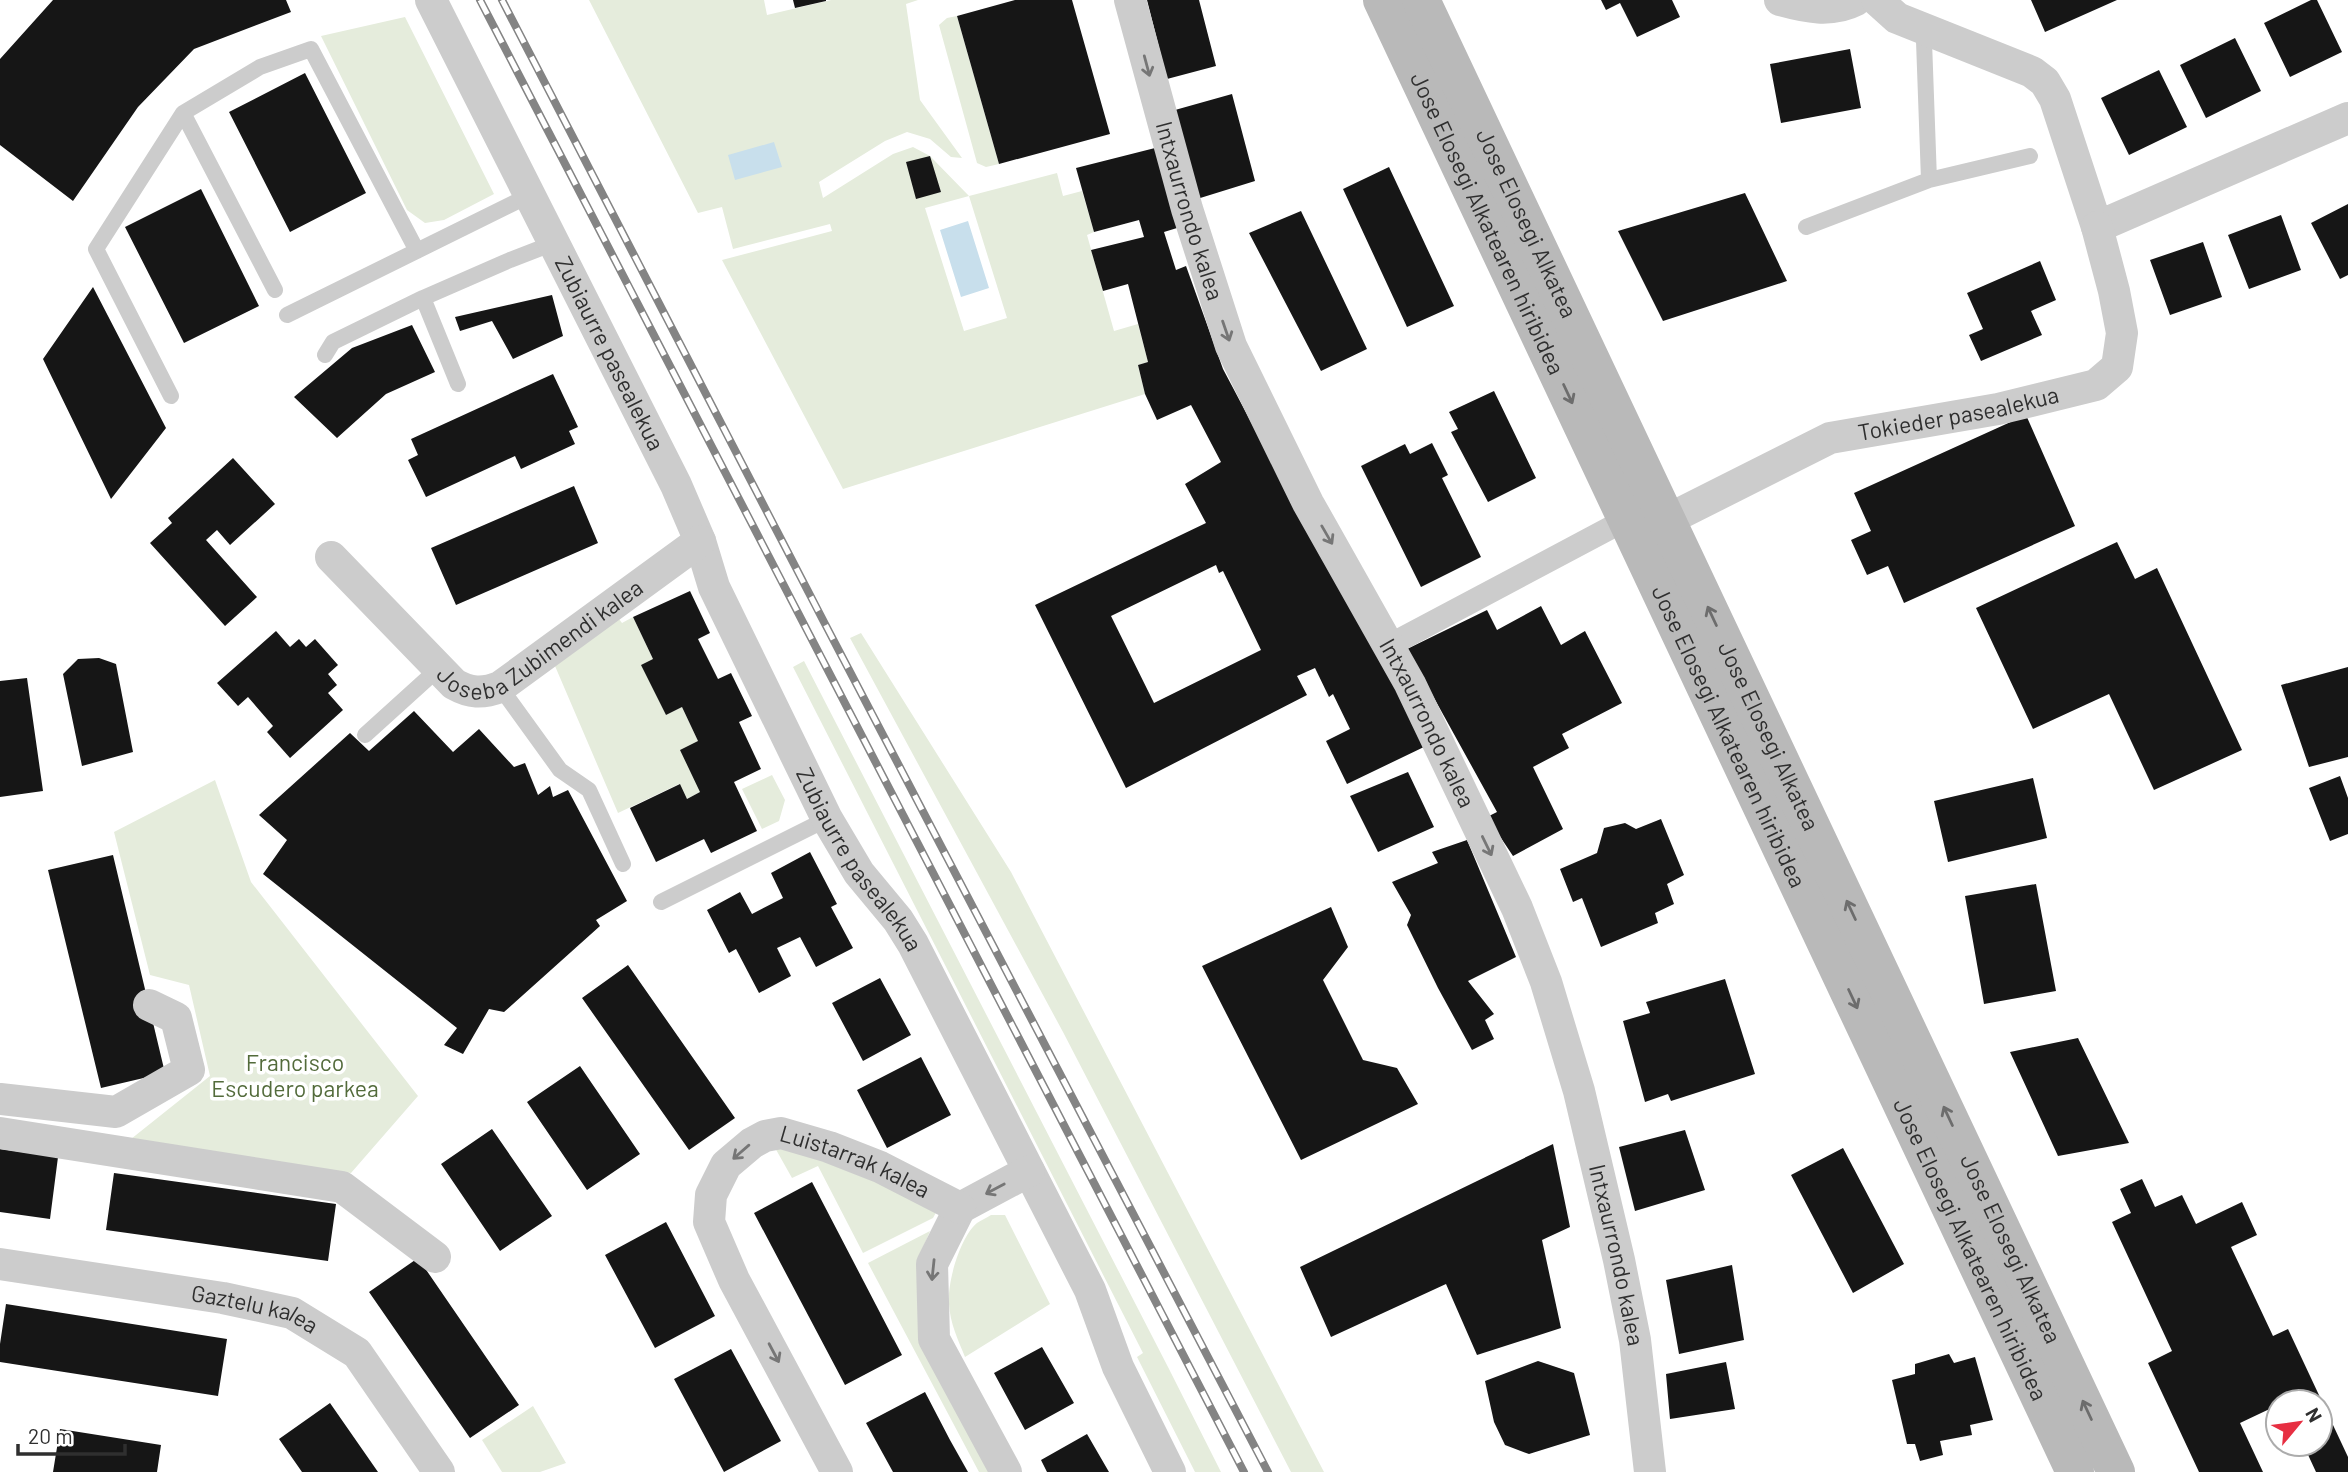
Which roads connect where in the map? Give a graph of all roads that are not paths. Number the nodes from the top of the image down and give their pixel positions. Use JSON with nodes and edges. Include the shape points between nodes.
{"nodes":[{"id":1,"x":430,"y":0,"type":"edge"},
{"id":2,"x":1130,"y":0,"type":"edge"},
{"id":3,"x":1382,"y":0,"type":"edge"},
{"id":4,"x":1422,"y":0,"type":"edge"},
{"id":5,"x":1780,"y":0,"type":"edge"},
{"id":6,"x":1856,"y":0,"type":"edge"},
{"id":7,"x":1877,"y":0,"type":"edge"},
{"id":8,"x":1926,"y":30,"type":"junction"},
{"id":9,"x":183,"y":113,"type":"junction"},
{"id":10,"x":2348,"y":118,"type":"edge"},
{"id":11,"x":2029,"y":156,"type":"dead end"},
{"id":12,"x":1929,"y":180,"type":"junction"},
{"id":13,"x":530,"y":195,"type":"junction"},
{"id":14,"x":1806,"y":227,"type":"dead end"},
{"id":15,"x":2097,"y":227,"type":"junction"},
{"id":16,"x":554,"y":243,"type":"junction"},
{"id":17,"x":417,"y":251,"type":"junction"},
{"id":18,"x":275,"y":290,"type":"dead end"},
{"id":19,"x":423,"y":298,"type":"junction"},
{"id":20,"x":287,"y":315,"type":"dead end"},
{"id":21,"x":325,"y":355,"type":"dead end"},
{"id":22,"x":458,"y":384,"type":"dead end"},
{"id":23,"x":171,"y":396,"type":"dead end"},
{"id":24,"x":1627,"y":519,"type":"junction"},
{"id":25,"x":1667,"y":520,"type":"junction"},
{"id":26,"x":700,"y":541,"type":"junction"},
{"id":27,"x":331,"y":557,"type":"dead end"},
{"id":28,"x":1390,"y":645,"type":"junction"},
{"id":29,"x":439,"y":668,"type":"junction"},
{"id":30,"x":499,"y":687,"type":"junction"},
{"id":31,"x":365,"y":735,"type":"dead end"},
{"id":32,"x":827,"y":819,"type":"junction"},
{"id":33,"x":623,"y":864,"type":"dead end"},
{"id":34,"x":661,"y":902,"type":"dead end"},
{"id":35,"x":149,"y":1005,"type":"dead end"},
{"id":36,"x":0,"y":1099,"type":"edge"},
{"id":37,"x":0,"y":1133,"type":"edge"},
{"id":38,"x":1029,"y":1171,"type":"junction"},
{"id":39,"x":960,"y":1208,"type":"junction"},
{"id":40,"x":435,"y":1257,"type":"dead end"},
{"id":41,"x":0,"y":1265,"type":"edge"},
{"id":42,"x":439,"y":1472,"type":"edge"},
{"id":43,"x":837,"y":1472,"type":"edge"},
{"id":44,"x":1006,"y":1472,"type":"edge"},
{"id":45,"x":1170,"y":1472,"type":"edge"},
{"id":46,"x":1650,"y":1472,"type":"edge"},
{"id":47,"x":2075,"y":1472,"type":"edge"},
{"id":48,"x":2116,"y":1472,"type":"edge"}],
"edges":[{"from":1,"to":13,"type":"street","name":"Zubiaurre pasealekua"},
{"from":2,"to":28,"type":"street","name":"Intxaurrondo kalea","one_way":true,"via":[[1186,209],[1231,345],[1308,503]]},
{"from":3,"to":24,"type":"main road","name":"Jose Elosegi Alkatearen hiribidea","one_way":true},
{"from":4,"to":25,"type":"main road","name":"Jose Elosegi Alkatea"},
{"from":5,"to":6,"type":"street","via":[[1811,9]]},
{"from":7,"to":8,"type":"street","name":"Tokieder pasealekua","via":[[1897,18]]},
{"from":8,"to":12,"type":"lane"},
{"from":8,"to":15,"type":"street","name":"Tokieder pasealekua","via":[[2032,72],[2045,82],[2055,99]]},
{"from":9,"to":17,"type":"lane","via":[[260,67],[311,50]]},
{"from":9,"to":18,"type":"lane"},
{"from":9,"to":23,"type":"lane","via":[[96,249]]},
{"from":10,"to":15,"type":"street"},
{"from":11,"to":12,"type":"lane"},
{"from":12,"to":14,"type":"lane"},
{"from":13,"to":16,"type":"street","name":"Zubiaurre pasealekua"},
{"from":13,"to":17,"type":"lane"},
{"from":15,"to":25,"type":"street","name":"Tokieder pasealekua","via":[[2122,332],[2117,367],[2096,385],[1998,409],[1830,438]]},
{"from":16,"to":19,"type":"lane","name":"Zubiaurre pasealekua"},
{"from":16,"to":26,"type":"street","name":"Zubiaurre pasealekua"},
{"from":17,"to":20,"type":"lane"},
{"from":19,"to":21,"type":"lane","name":"Zubiaurre pasealekua","via":[[333,342]]},
{"from":19,"to":22,"type":"lane"},
{"from":24,"to":28,"type":"street"},
{"from":24,"to":47,"type":"main road","name":"Jose Elosegi Alkatearen hiribidea","one_way":true},
{"from":48,"to":25,"type":"main road","name":"Jose Elosegi Alkatea","one_way":true},
{"from":26,"to":30,"type":"street","name":"Joseba Zubimendi kalea"},
{"from":26,"to":32,"type":"street","name":"Zubiaurre pasealekua","via":[[714,587]]},
{"from":27,"to":29,"type":"street","name":"Joseba Zubimendi kalea"},
{"from":28,"to":46,"type":"street","name":"Intxaurrondo kalea","one_way":true,"via":[[1517,908],[1563,1033],[1599,1170],[1635,1340]]},
{"from":29,"to":30,"type":"street","name":"Joseba Zubimendi kalea","via":[[465,690],[477,693]]},
{"from":29,"to":31,"type":"lane"},
{"from":30,"to":33,"type":"lane","via":[[560,770],[589,790]]},
{"from":32,"to":34,"type":"lane"},
{"from":32,"to":38,"type":"street","name":"Zubiaurre pasealekua","via":[[859,873],[913,944]]},
{"from":35,"to":36,"type":"street","via":[[177,1018],[189,1070],[116,1112]]},
{"from":37,"to":40,"type":"street","via":[[342,1187]]},
{"from":38,"to":39,"type":"street","one_way":true},
{"from":38,"to":45,"type":"street","name":"Zubiaurre pasealekua","via":[[1090,1290],[1118,1367]]},
{"from":39,"to":43,"type":"street","name":"Luistarrak kalea","one_way":true,"via":[[880,1167],[781,1133],[752,1143],[726,1165],[711,1195],[709,1222],[734,1280]]},
{"from":39,"to":44,"type":"street","name":"Luistarrak kalea","one_way":true,"via":[[932,1264],[934,1339]]},
{"from":41,"to":42,"type":"street","name":"Gaztelu kalea","via":[[223,1298],[292,1313],[357,1353]]}]}
